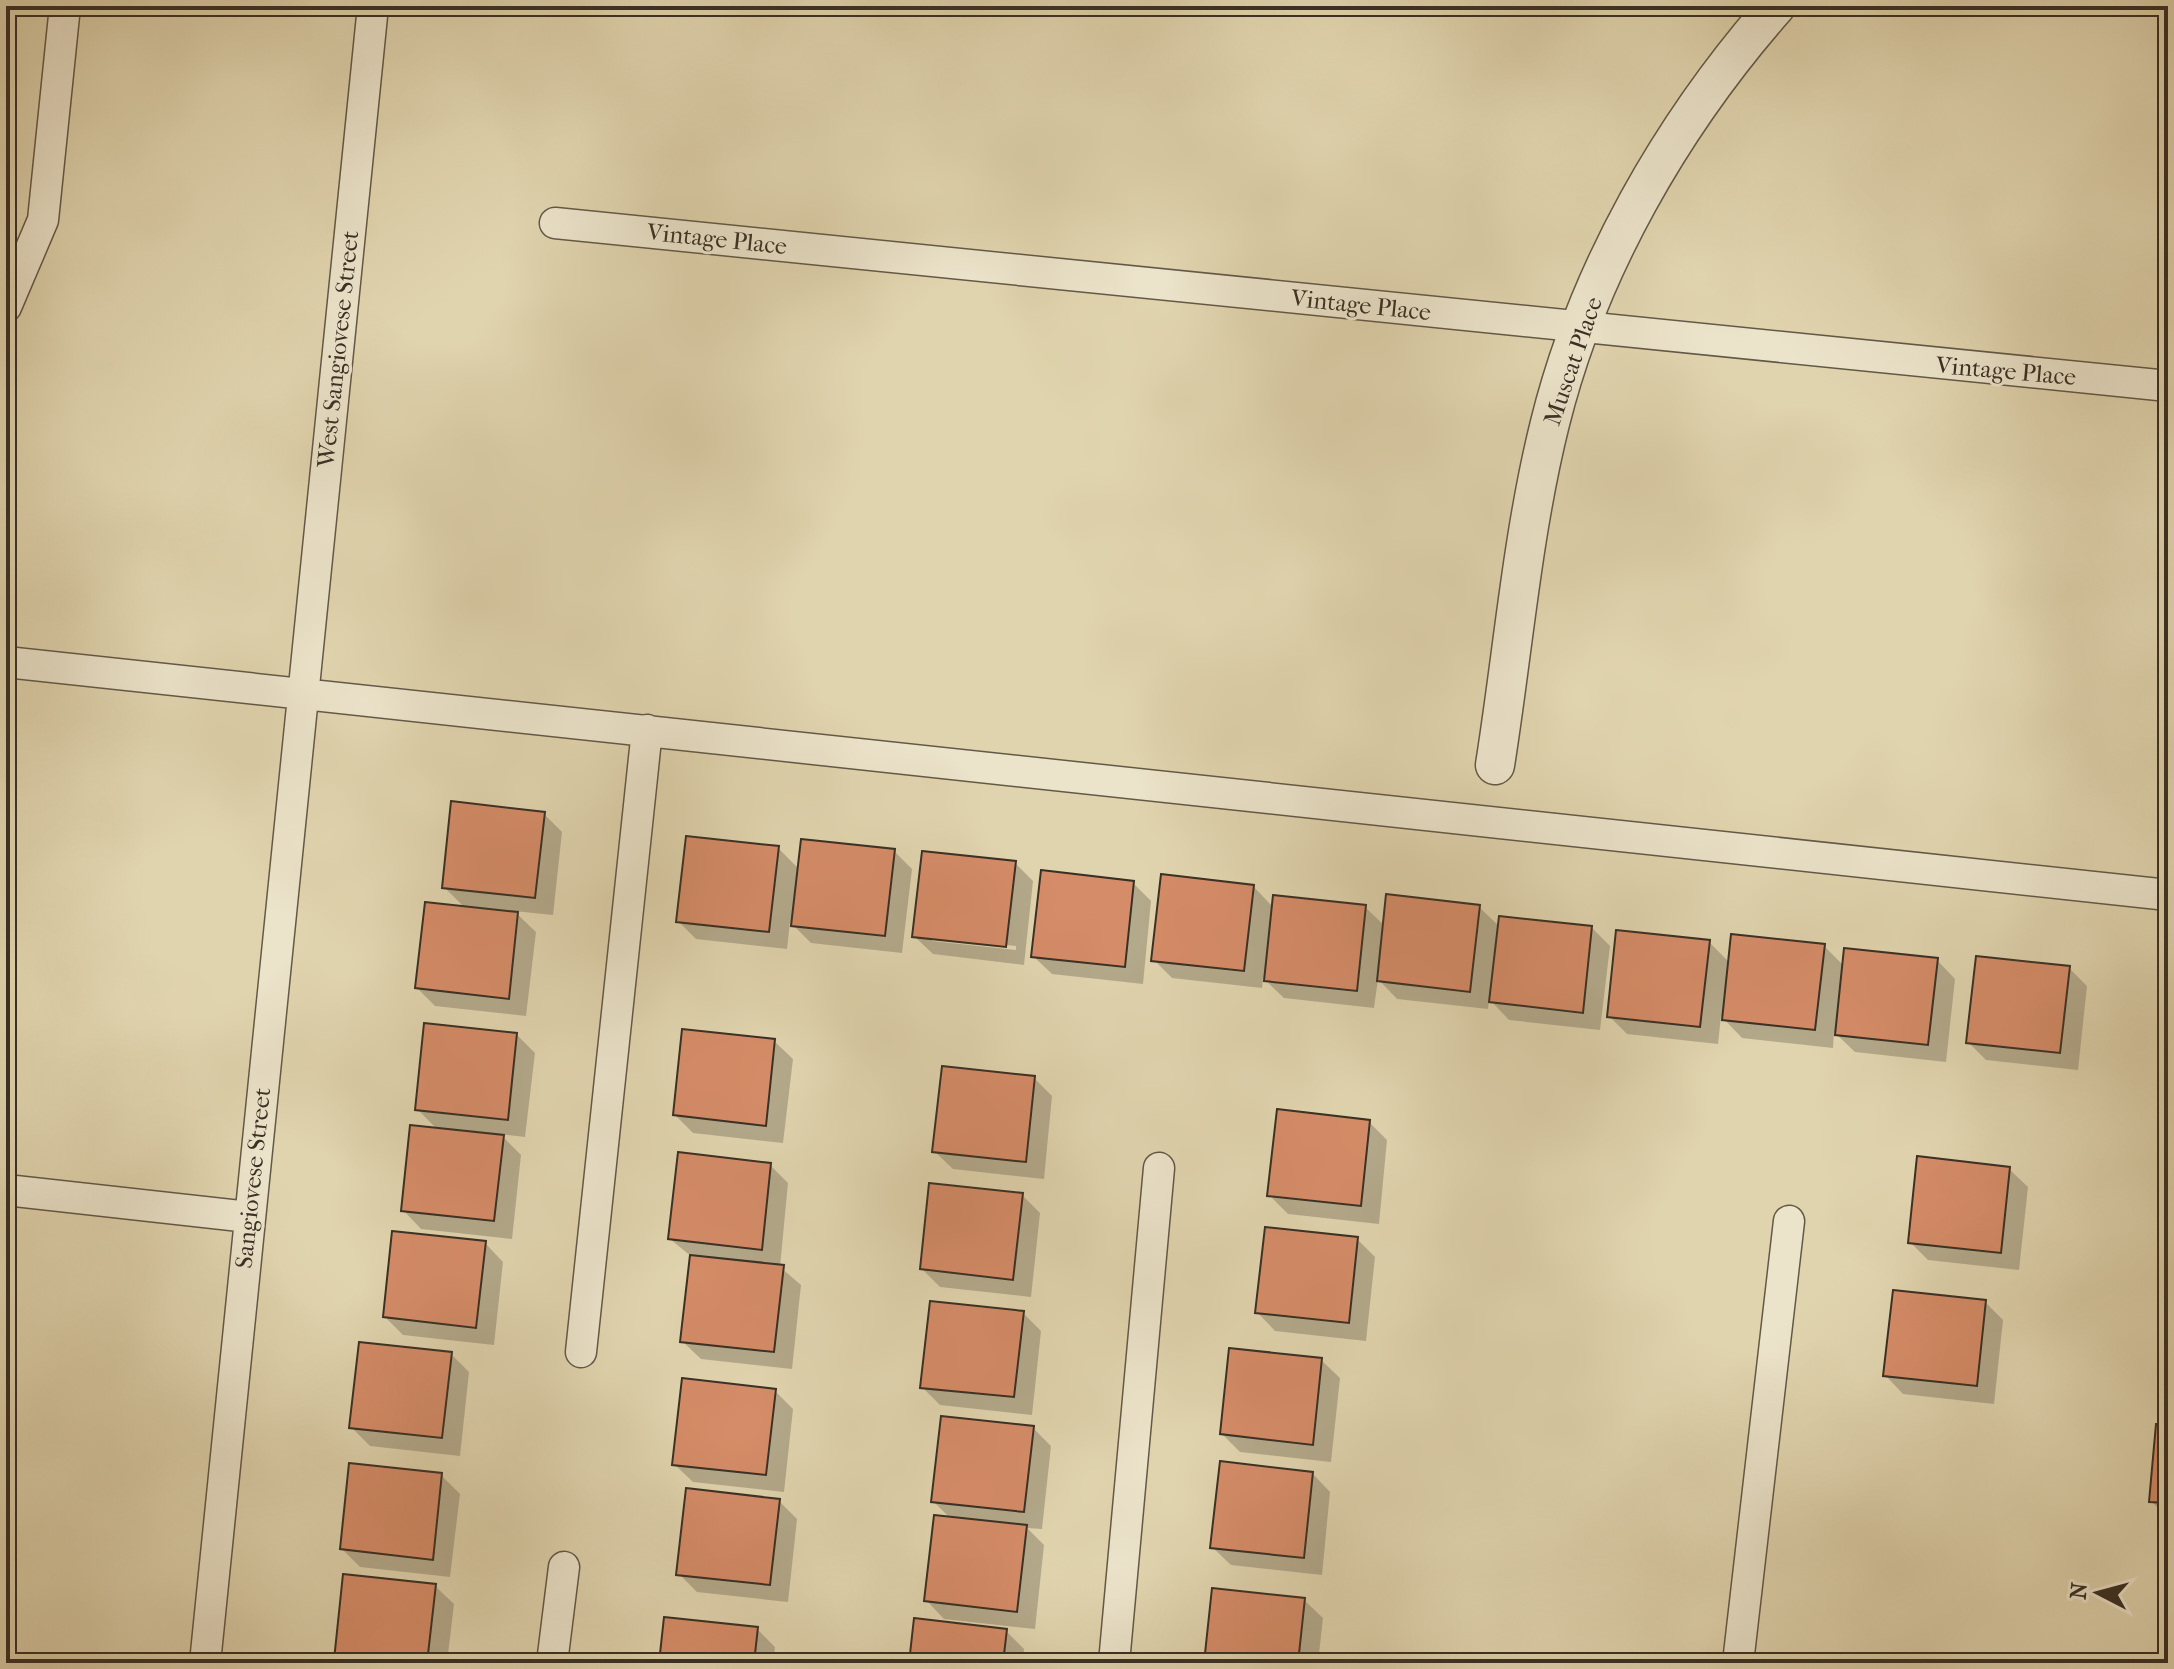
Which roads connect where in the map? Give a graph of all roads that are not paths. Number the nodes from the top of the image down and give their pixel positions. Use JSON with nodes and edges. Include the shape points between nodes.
{"nodes":[{"id":1,"x":65,"y":6,"type":"edge"},
{"id":2,"x":373,"y":6,"type":"edge"},
{"id":3,"x":1776,"y":6,"type":"edge"},
{"id":4,"x":555,"y":223,"type":"dead end"},
{"id":5,"x":6,"y":307,"type":"edge"},
{"id":6,"x":1581,"y":328,"type":"junction"},
{"id":7,"x":2168,"y":386,"type":"edge"},
{"id":8,"x":6,"y":662,"type":"edge"},
{"id":9,"x":303,"y":693,"type":"junction"},
{"id":10,"x":647,"y":730,"type":"junction"},
{"id":11,"x":1495,"y":765,"type":"dead end"},
{"id":12,"x":2168,"y":895,"type":"edge"},
{"id":13,"x":1159,"y":1168,"type":"dead end"},
{"id":14,"x":6,"y":1190,"type":"edge"},
{"id":15,"x":249,"y":1217,"type":"junction"},
{"id":16,"x":1789,"y":1221,"type":"dead end"},
{"id":17,"x":581,"y":1352,"type":"dead end"},
{"id":18,"x":564,"y":1567,"type":"dead end"},
{"id":19,"x":205,"y":1663,"type":"edge"},
{"id":20,"x":552,"y":1663,"type":"edge"},
{"id":21,"x":1114,"y":1663,"type":"edge"},
{"id":22,"x":1738,"y":1663,"type":"edge"}],
"edges":[{"from":1,"to":5,"type":"street","via":[[43,220]]},
{"from":2,"to":9,"type":"street","name":"West Sangiovese Street"},
{"from":3,"to":6,"type":"street","name":"Muscat Place","via":[[1726,67],[1656,170]]},
{"from":4,"to":6,"type":"street","name":"Vintage Place"},
{"from":6,"to":7,"type":"street","name":"Vintage Place"},
{"from":6,"to":11,"type":"street","name":"Muscat Place","via":[[1550,421],[1534,496]]},
{"from":8,"to":9,"type":"street"},
{"from":9,"to":10,"type":"street"},
{"from":9,"to":15,"type":"street","name":"Sangiovese Street"},
{"from":10,"to":12,"type":"street"},
{"from":10,"to":17,"type":"street"},
{"from":13,"to":21,"type":"street"},
{"from":14,"to":15,"type":"street"},
{"from":15,"to":19,"type":"street","name":"Sangiovese Street"},
{"from":16,"to":22,"type":"street"},
{"from":18,"to":20,"type":"street"}]}
